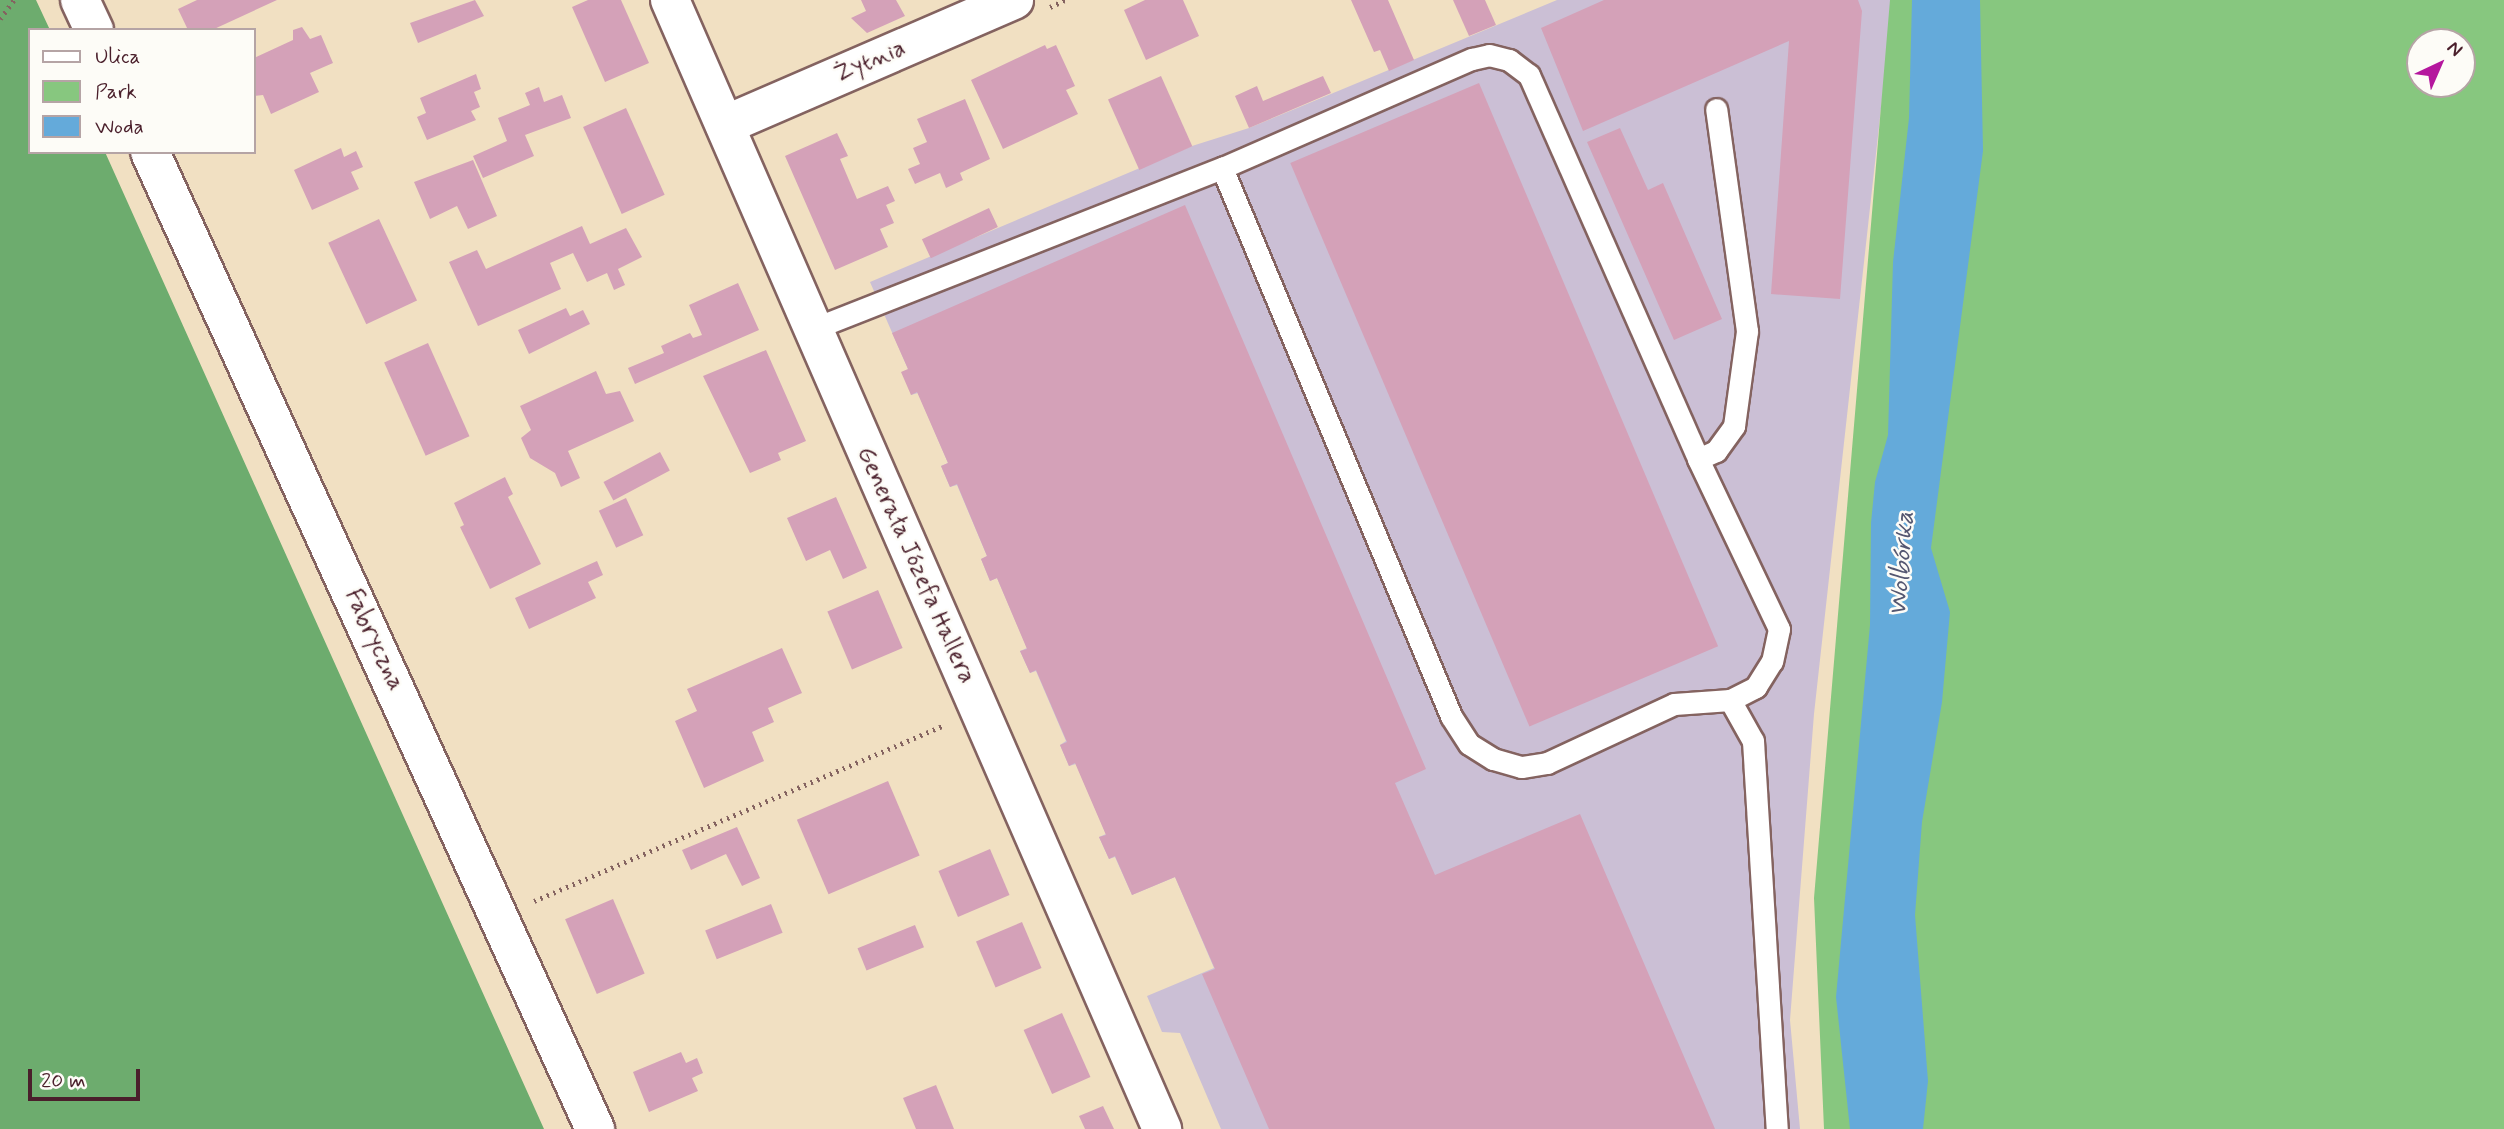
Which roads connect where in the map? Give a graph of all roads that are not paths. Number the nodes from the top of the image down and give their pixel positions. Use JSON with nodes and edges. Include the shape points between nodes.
{"nodes":[{"id":1,"x":80,"y":0,"type":"edge"},
{"id":2,"x":670,"y":0,"type":"edge"},
{"id":3,"x":1014,"y":0,"type":"edge"},
{"id":4,"x":93,"y":28,"type":"edge"},
{"id":5,"x":1716,"y":109,"type":"dead end"},
{"id":6,"x":725,"y":125,"type":"junction"},
{"id":7,"x":151,"y":154,"type":"edge"},
{"id":8,"x":1222,"y":168,"type":"junction"},
{"id":9,"x":813,"y":328,"type":"junction"},
{"id":10,"x":1698,"y":459,"type":"junction"},
{"id":11,"x":1730,"y":700,"type":"junction"},
{"id":12,"x":595,"y":1129,"type":"edge"},
{"id":13,"x":1162,"y":1129,"type":"edge"},
{"id":14,"x":1777,"y":1129,"type":"edge"}],
"edges":[{"from":1,"to":4,"type":"street"},
{"from":2,"to":6,"type":"street","name":"Generała Józefa Hallera"},
{"from":3,"to":6,"type":"street","name":"Żytnia"},
{"from":5,"to":10,"type":"lane","via":[[1746,331],[1734,426],[1716,451]]},
{"from":6,"to":9,"type":"street","name":"Generała Józefa Hallera"},
{"from":7,"to":12,"type":"street","name":"Fabryczna"},
{"from":8,"to":9,"type":"lane"},
{"from":8,"to":10,"type":"lane","via":[[1472,59],[1489,55],[1509,60],[1529,75]]},
{"from":8,"to":11,"type":"lane","via":[[1451,716],[1469,744],[1493,759],[1521,766],[1547,763],[1674,704]]},
{"from":9,"to":13,"type":"street","name":"Generała Józefa Hallera"},
{"from":10,"to":11,"type":"lane","via":[[1779,629],[1772,661],[1756,687]]},
{"from":11,"to":14,"type":"lane","via":[[1753,741]]}]}
